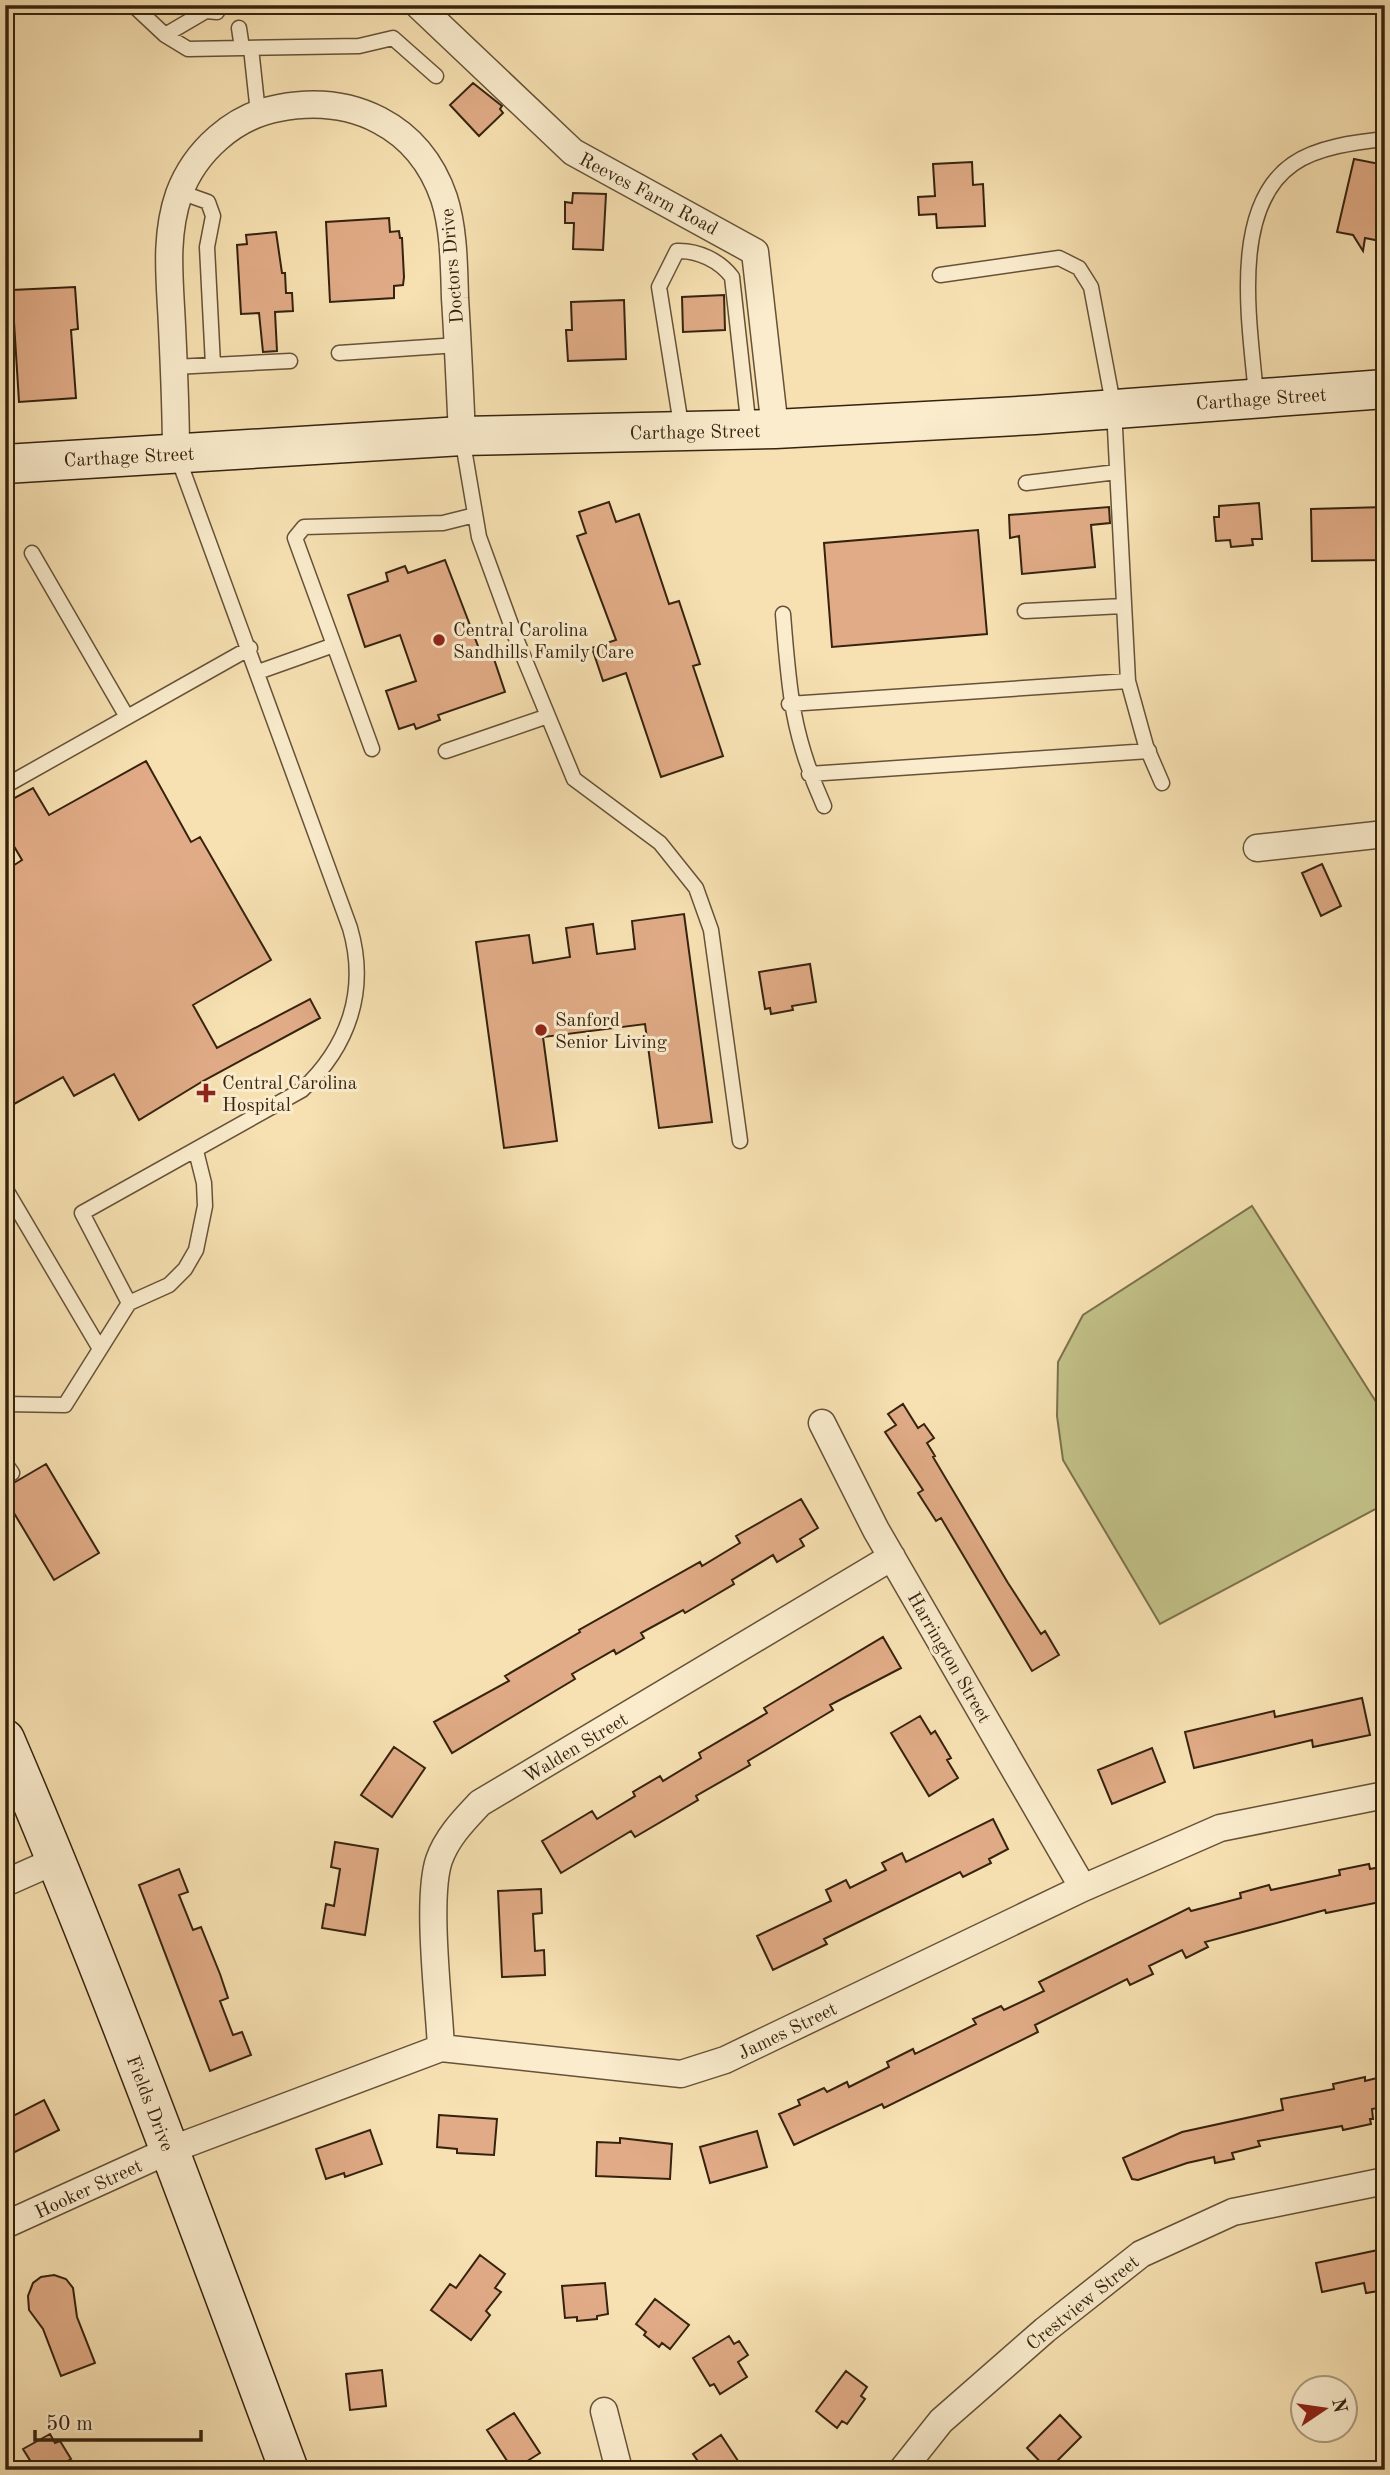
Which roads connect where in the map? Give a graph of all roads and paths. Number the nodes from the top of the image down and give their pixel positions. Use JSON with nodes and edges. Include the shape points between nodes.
{"nodes":[{"id":1,"x":132,"y":5,"type":"edge"},
{"id":2,"x":418,"y":5,"type":"edge"},
{"id":3,"x":216,"y":12,"type":"dead end"},
{"id":4,"x":239,"y":28,"type":"dead end"},
{"id":5,"x":165,"y":35,"type":"junction"},
{"id":6,"x":246,"y":48,"type":"junction"},
{"id":7,"x":436,"y":76,"type":"dead end"},
{"id":8,"x":258,"y":113,"type":"junction"},
{"id":9,"x":1385,"y":139,"type":"edge"},
{"id":10,"x":180,"y":192,"type":"junction"},
{"id":11,"x":940,"y":275,"type":"dead end"},
{"id":12,"x":458,"y":345,"type":"junction"},
{"id":13,"x":339,"y":353,"type":"dead end"},
{"id":14,"x":290,"y":361,"type":"dead end"},
{"id":15,"x":213,"y":365,"type":"junction"},
{"id":16,"x":174,"y":367,"type":"junction"},
{"id":17,"x":1385,"y":389,"type":"edge"},
{"id":18,"x":1256,"y":399,"type":"junction"},
{"id":19,"x":1114,"y":409,"type":"junction"},
{"id":20,"x":762,"y":430,"type":"junction"},
{"id":21,"x":682,"y":431,"type":"junction"},
{"id":22,"x":462,"y":436,"type":"junction"},
{"id":23,"x":176,"y":453,"type":"junction"},
{"id":24,"x":5,"y":464,"type":"edge"},
{"id":25,"x":1117,"y":472,"type":"junction"},
{"id":26,"x":1026,"y":483,"type":"dead end"},
{"id":27,"x":475,"y":514,"type":"junction"},
{"id":28,"x":32,"y":553,"type":"dead end"},
{"id":29,"x":1123,"y":606,"type":"junction"},
{"id":30,"x":1025,"y":611,"type":"dead end"},
{"id":31,"x":783,"y":614,"type":"dead end"},
{"id":32,"x":334,"y":645,"type":"junction"},
{"id":33,"x":250,"y":648,"type":"junction"},
{"id":34,"x":258,"y":672,"type":"junction"},
{"id":35,"x":1128,"y":681,"type":"junction"},
{"id":36,"x":789,"y":704,"type":"junction"},
{"id":37,"x":548,"y":716,"type":"junction"},
{"id":38,"x":127,"y":718,"type":"junction"},
{"id":39,"x":372,"y":749,"type":"dead end"},
{"id":40,"x":446,"y":751,"type":"dead end"},
{"id":41,"x":1149,"y":751,"type":"junction"},
{"id":42,"x":809,"y":774,"type":"junction"},
{"id":43,"x":1162,"y":783,"type":"dead end"},
{"id":44,"x":5,"y":786,"type":"edge"},
{"id":45,"x":824,"y":806,"type":"dead end"},
{"id":46,"x":1385,"y":834,"type":"edge"},
{"id":47,"x":1257,"y":848,"type":"dead end"},
{"id":48,"x":740,"y":1141,"type":"dead end"},
{"id":49,"x":195,"y":1151,"type":"junction"},
{"id":50,"x":5,"y":1188,"type":"edge"},
{"id":51,"x":129,"y":1303,"type":"junction"},
{"id":52,"x":100,"y":1349,"type":"junction"},
{"id":53,"x":5,"y":1404,"type":"edge"},
{"id":54,"x":822,"y":1423,"type":"dead end"},
{"id":55,"x":892,"y":1557,"type":"junction"},
{"id":56,"x":5,"y":1739,"type":"edge"},
{"id":57,"x":1385,"y":1796,"type":"edge"},
{"id":58,"x":57,"y":1860,"type":"junction"},
{"id":59,"x":5,"y":1883,"type":"edge"},
{"id":60,"x":1083,"y":1888,"type":"junction"},
{"id":61,"x":441,"y":2048,"type":"junction"},
{"id":62,"x":170,"y":2150,"type":"junction"},
{"id":63,"x":1385,"y":2180,"type":"edge"},
{"id":64,"x":5,"y":2225,"type":"edge"},
{"id":65,"x":604,"y":2411,"type":"dead end"},
{"id":66,"x":289,"y":2470,"type":"edge"},
{"id":67,"x":619,"y":2470,"type":"edge"},
{"id":68,"x":902,"y":2470,"type":"edge"}],
"edges":[{"from":1,"to":5,"type":"lane"},
{"from":2,"to":20,"type":"street","name":"Reeves Farm Road","via":[[573,152],[755,252]]},
{"from":3,"to":5,"type":"lane","via":[[206,11]]},
{"from":4,"to":6,"type":"lane"},
{"from":5,"to":6,"type":"lane","via":[[188,50]]},
{"from":6,"to":7,"type":"lane","via":[[359,46],[393,38]]},
{"from":6,"to":8,"type":"lane"},
{"from":8,"to":10,"type":"street","name":"Doctors Drive","via":[[219,137],[199,159]]},
{"from":8,"to":12,"type":"street","name":"Doctors Drive","via":[[293,105],[358,109],[414,146],[444,200],[453,251]]},
{"from":9,"to":18,"type":"lane","via":[[1315,153],[1292,164],[1276,180],[1258,211],[1250,246],[1249,300]]},
{"from":10,"to":15,"type":"lane","via":[[208,202],[213,216],[207,247]]},
{"from":10,"to":16,"type":"street","name":"Doctors Drive","via":[[171,224],[169,258]]},
{"from":11,"to":19,"type":"lane","via":[[1059,258],[1079,268],[1091,287]]},
{"from":12,"to":13,"type":"lane"},
{"from":12,"to":22,"type":"street","name":"Doctors Drive"},
{"from":14,"to":15,"type":"lane"},
{"from":15,"to":16,"type":"lane"},
{"from":16,"to":23,"type":"street","name":"Doctors Drive"},
{"from":17,"to":18,"type":"main road","name":"Carthage Street"},
{"from":18,"to":19,"type":"main road","name":"Carthage Street"},
{"from":19,"to":20,"type":"main road","name":"Carthage Street"},
{"from":19,"to":25,"type":"lane"},
{"from":20,"to":21,"type":"main road","name":"Carthage Street"},
{"from":20,"to":21,"type":"lane","via":[[732,278],[724,266],[690,250],[677,251],[659,287]]},
{"from":21,"to":22,"type":"main road","name":"Carthage Street"},
{"from":22,"to":23,"type":"main road","name":"Carthage Street"},
{"from":22,"to":27,"type":"lane"},
{"from":23,"to":24,"type":"main road","name":"Carthage Street"},
{"from":23,"to":33,"type":"lane"},
{"from":25,"to":26,"type":"lane"},
{"from":25,"to":29,"type":"lane"},
{"from":27,"to":32,"type":"lane","via":[[443,523],[304,527],[295,538]]},
{"from":27,"to":37,"type":"lane","via":[[493,576]]},
{"from":28,"to":38,"type":"lane"},
{"from":29,"to":30,"type":"lane"},
{"from":29,"to":35,"type":"lane"},
{"from":31,"to":36,"type":"lane"},
{"from":32,"to":34,"type":"lane"},
{"from":32,"to":39,"type":"lane"},
{"from":33,"to":34,"type":"lane"},
{"from":33,"to":38,"type":"lane"},
{"from":34,"to":49,"type":"lane","via":[[350,928],[357,960],[357,994],[343,1037],[302,1090]]},
{"from":35,"to":36,"type":"lane"},
{"from":35,"to":41,"type":"lane"},
{"from":36,"to":42,"type":"lane"},
{"from":37,"to":40,"type":"lane"},
{"from":37,"to":48,"type":"lane","via":[[574,779],[660,843],[696,888],[711,930]]},
{"from":38,"to":44,"type":"lane"},
{"from":41,"to":42,"type":"lane"},
{"from":41,"to":43,"type":"lane"},
{"from":42,"to":45,"type":"lane"},
{"from":46,"to":47,"type":"street"},
{"from":49,"to":51,"type":"lane","via":[[205,1206],[196,1250],[169,1285]]},
{"from":49,"to":51,"type":"lane","via":[[82,1213]]},
{"from":50,"to":52,"type":"lane"},
{"from":51,"to":52,"type":"lane"},
{"from":52,"to":53,"type":"lane","via":[[65,1405]]},
{"from":54,"to":55,"type":"street","name":"Harrington Street"},
{"from":55,"to":60,"type":"street","name":"Harrington Street"},
{"from":55,"to":61,"type":"street","name":"Walden Street","via":[[480,1803],[455,1829],[439,1860],[434,1901]]},
{"from":56,"to":58,"type":"main road","name":"Fields Drive"},
{"from":57,"to":60,"type":"street","name":"James Street","via":[[1220,1828]]},
{"from":58,"to":59,"type":"street"},
{"from":58,"to":62,"type":"main road","name":"Fields Drive"},
{"from":60,"to":61,"type":"street","name":"James Street","via":[[725,2060],[681,2074]]},
{"from":61,"to":62,"type":"street","name":"James Street"},
{"from":62,"to":64,"type":"street","name":"Hooker Street"},
{"from":62,"to":66,"type":"main road","name":"Fields Drive"},
{"from":63,"to":68,"type":"street","name":"Crestview Street","via":[[1233,2212],[1141,2254],[941,2421]]},
{"from":65,"to":67,"type":"street"}]}
